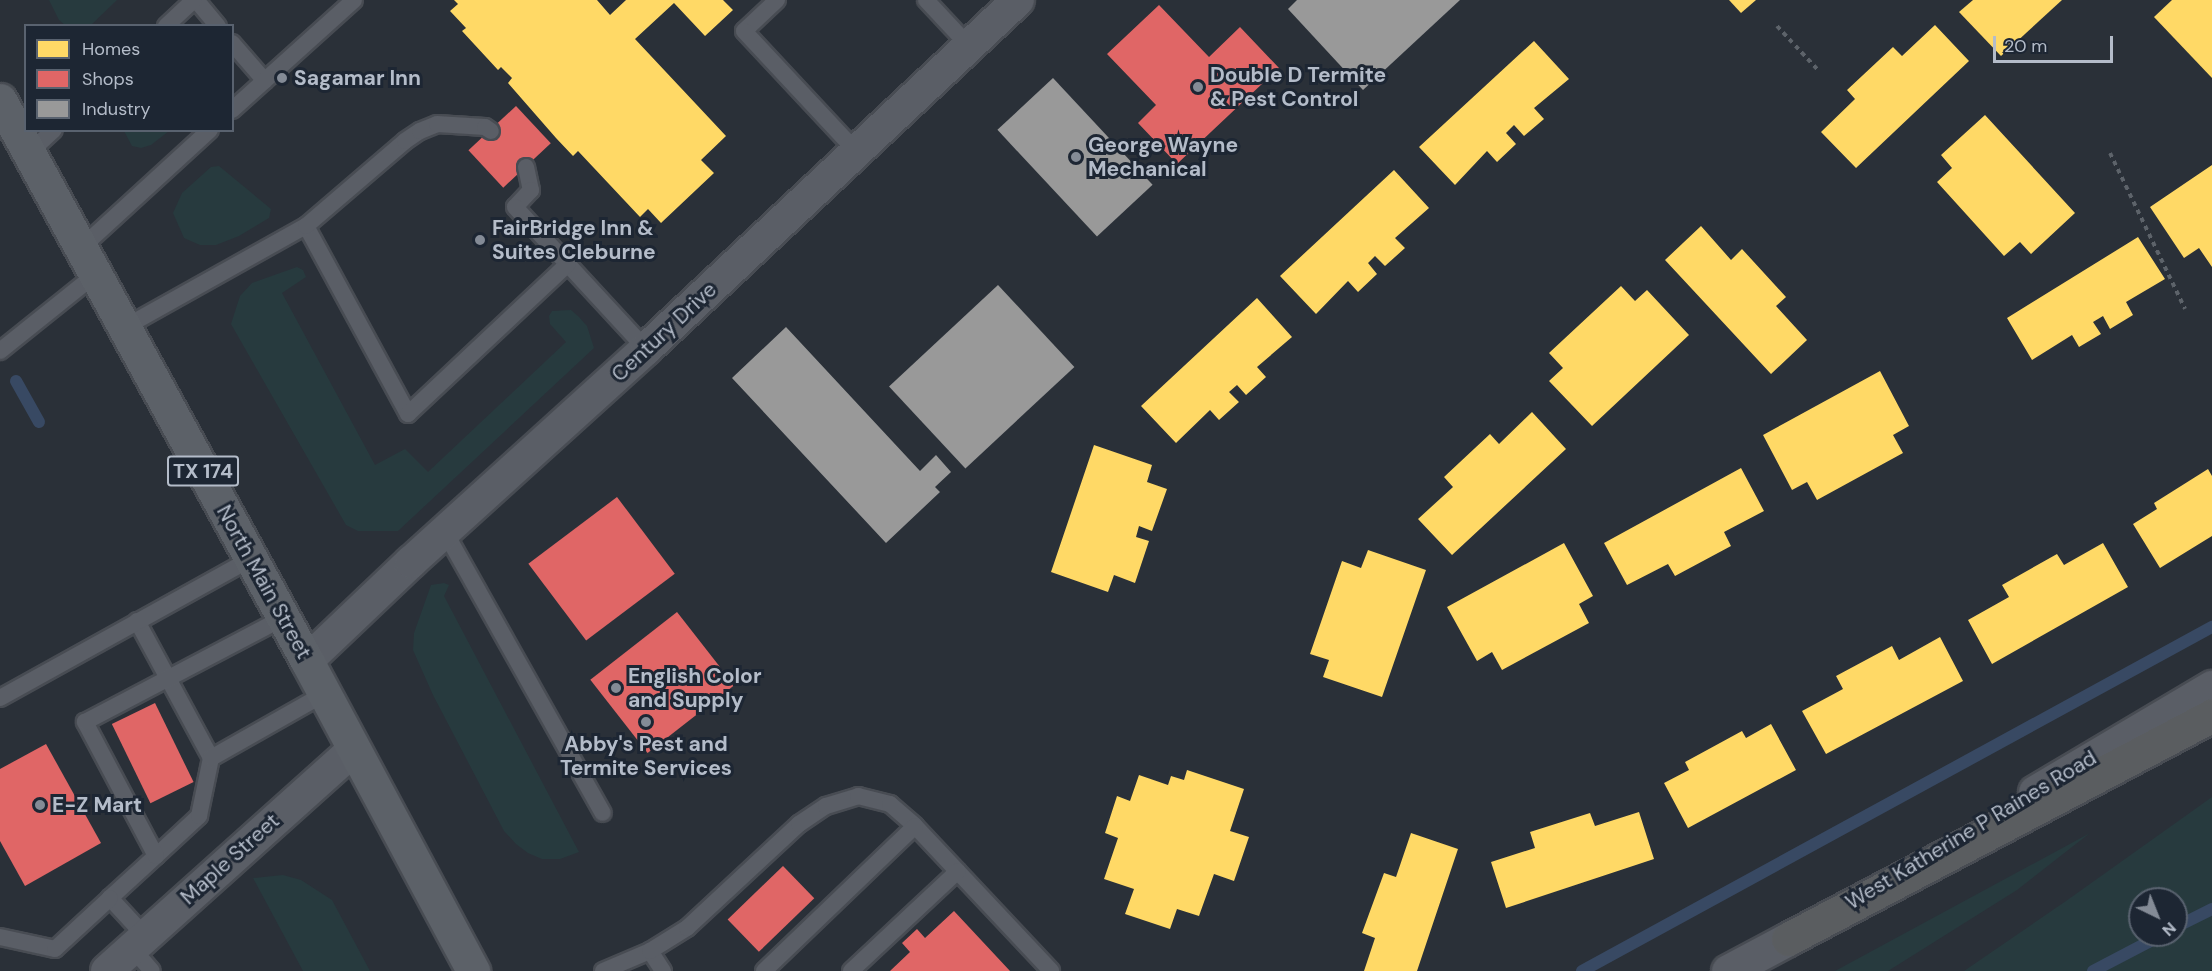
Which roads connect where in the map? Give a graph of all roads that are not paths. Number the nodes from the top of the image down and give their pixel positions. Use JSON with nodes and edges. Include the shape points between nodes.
{"nodes":[{"id":1,"x":195,"y":0,"type":"edge"},
{"id":2,"x":354,"y":0,"type":"edge"},
{"id":3,"x":777,"y":0,"type":"edge"},
{"id":4,"x":926,"y":0,"type":"edge"},
{"id":5,"x":1018,"y":0,"type":"edge"},
{"id":6,"x":168,"y":24,"type":"edge"},
{"id":7,"x":216,"y":24,"type":"edge"},
{"id":8,"x":234,"y":45,"type":"edge"},
{"id":9,"x":969,"y":46,"type":"junction"},
{"id":10,"x":265,"y":81,"type":"junction"},
{"id":11,"x":0,"y":100,"type":"edge"},
{"id":12,"x":234,"y":108,"type":"edge"},
{"id":13,"x":491,"y":131,"type":"dead end"},
{"id":14,"x":52,"y":132,"type":"edge"},
{"id":15,"x":208,"y":132,"type":"edge"},
{"id":16,"x":857,"y":152,"type":"junction"},
{"id":17,"x":29,"y":153,"type":"junction"},
{"id":18,"x":526,"y":167,"type":"dead end"},
{"id":19,"x":306,"y":226,"type":"junction"},
{"id":20,"x":88,"y":261,"type":"junction"},
{"id":21,"x":568,"y":264,"type":"junction"},
{"id":22,"x":125,"y":327,"type":"junction"},
{"id":23,"x":646,"y":349,"type":"junction"},
{"id":24,"x":0,"y":351,"type":"edge"},
{"id":25,"x":445,"y":532,"type":"junction"},
{"id":26,"x":251,"y":559,"type":"junction"},
{"id":27,"x":283,"y":618,"type":"junction"},
{"id":28,"x":137,"y":621,"type":"junction"},
{"id":29,"x":307,"y":661,"type":"junction"},
{"id":30,"x":169,"y":678,"type":"junction"},
{"id":31,"x":2212,"y":687,"type":"edge"},
{"id":32,"x":324,"y":694,"type":"junction"},
{"id":33,"x":0,"y":698,"type":"edge"},
{"id":34,"x":2212,"y":715,"type":"edge"},
{"id":35,"x":354,"y":748,"type":"junction"},
{"id":36,"x":211,"y":758,"type":"junction"},
{"id":37,"x":603,"y":813,"type":"dead end"},
{"id":38,"x":915,"y":826,"type":"junction"},
{"id":39,"x":156,"y":856,"type":"junction"},
{"id":40,"x":958,"y":871,"type":"junction"},
{"id":41,"x":110,"y":898,"type":"junction"},
{"id":42,"x":0,"y":937,"type":"edge"},
{"id":43,"x":1788,"y":939,"type":"junction"},
{"id":44,"x":650,"y":951,"type":"junction"},
{"id":45,"x":143,"y":952,"type":"edge"},
{"id":46,"x":107,"y":971,"type":"edge"},
{"id":47,"x":473,"y":971,"type":"edge"},
{"id":48,"x":603,"y":971,"type":"edge"},
{"id":49,"x":663,"y":971,"type":"edge"},
{"id":50,"x":764,"y":971,"type":"edge"},
{"id":51,"x":851,"y":971,"type":"edge"},
{"id":52,"x":1051,"y":971,"type":"edge"},
{"id":53,"x":1728,"y":971,"type":"edge"}],
"edges":[{"from":1,"to":6,"type":"lane"},
{"from":1,"to":7,"type":"lane"},
{"from":2,"to":10,"type":"lane"},
{"from":3,"to":16,"type":"lane","via":[[744,31]]},
{"from":4,"to":9,"type":"lane"},
{"from":5,"to":9,"type":"street","name":"Century Drive"},
{"from":8,"to":10,"type":"lane"},
{"from":9,"to":16,"type":"street","name":"Century Drive"},
{"from":10,"to":12,"type":"lane"},
{"from":11,"to":17,"type":"main road","name":"North Main Street","number":"TX 174"},
{"from":13,"to":19,"type":"lane","via":[[485,127],[437,124],[420,131]]},
{"from":14,"to":17,"type":"lane"},
{"from":15,"to":20,"type":"lane"},
{"from":16,"to":23,"type":"street","name":"Century Drive"},
{"from":17,"to":20,"type":"main road","name":"North Main Street","number":"TX 174"},
{"from":18,"to":21,"type":"lane","via":[[531,190],[515,207]]},
{"from":19,"to":21,"type":"lane","via":[[408,414]]},
{"from":19,"to":22,"type":"lane"},
{"from":20,"to":22,"type":"main road","name":"North Main Street","number":"TX 174"},
{"from":20,"to":24,"type":"lane"},
{"from":21,"to":23,"type":"lane"},
{"from":22,"to":26,"type":"main road","name":"North Main Street","number":"TX 174"},
{"from":23,"to":25,"type":"street","name":"Century Drive"},
{"from":25,"to":29,"type":"street","name":"Century Drive"},
{"from":25,"to":37,"type":"lane"},
{"from":26,"to":27,"type":"main road","name":"North Main Street","number":"TX 174"},
{"from":26,"to":28,"type":"lane"},
{"from":27,"to":29,"type":"main road","name":"North Main Street","number":"TX 174"},
{"from":27,"to":30,"type":"lane"},
{"from":28,"to":30,"type":"lane"},
{"from":28,"to":33,"type":"lane"},
{"from":29,"to":32,"type":"main road","name":"North Main Street","number":"TX 174"},
{"from":30,"to":36,"type":"lane"},
{"from":30,"to":39,"type":"lane","via":[[85,722]]},
{"from":31,"to":43,"type":"street","name":"West Katherine P Raines Road"},
{"from":32,"to":35,"type":"main road","name":"North Main Street","number":"TX 174"},
{"from":32,"to":36,"type":"lane"},
{"from":34,"to":43,"type":"highway"},
{"from":35,"to":45,"type":"street","name":"Maple Street"},
{"from":35,"to":47,"type":"main road","name":"North Main Street","number":"TX 174"},
{"from":36,"to":39,"type":"lane","via":[[199,816]]},
{"from":38,"to":40,"type":"lane"},
{"from":38,"to":44,"type":"lane","via":[[890,804],[858,796],[826,806],[799,824],[687,928]]},
{"from":38,"to":50,"type":"lane"},
{"from":39,"to":41,"type":"lane"},
{"from":40,"to":51,"type":"lane"},
{"from":40,"to":52,"type":"lane"},
{"from":41,"to":42,"type":"lane","via":[[55,949]]},
{"from":41,"to":45,"type":"lane"},
{"from":43,"to":53,"type":"street","name":"West Katherine P Raines Road"},
{"from":44,"to":48,"type":"lane"},
{"from":44,"to":49,"type":"lane"},
{"from":45,"to":46,"type":"street","name":"Maple Street"}]}
